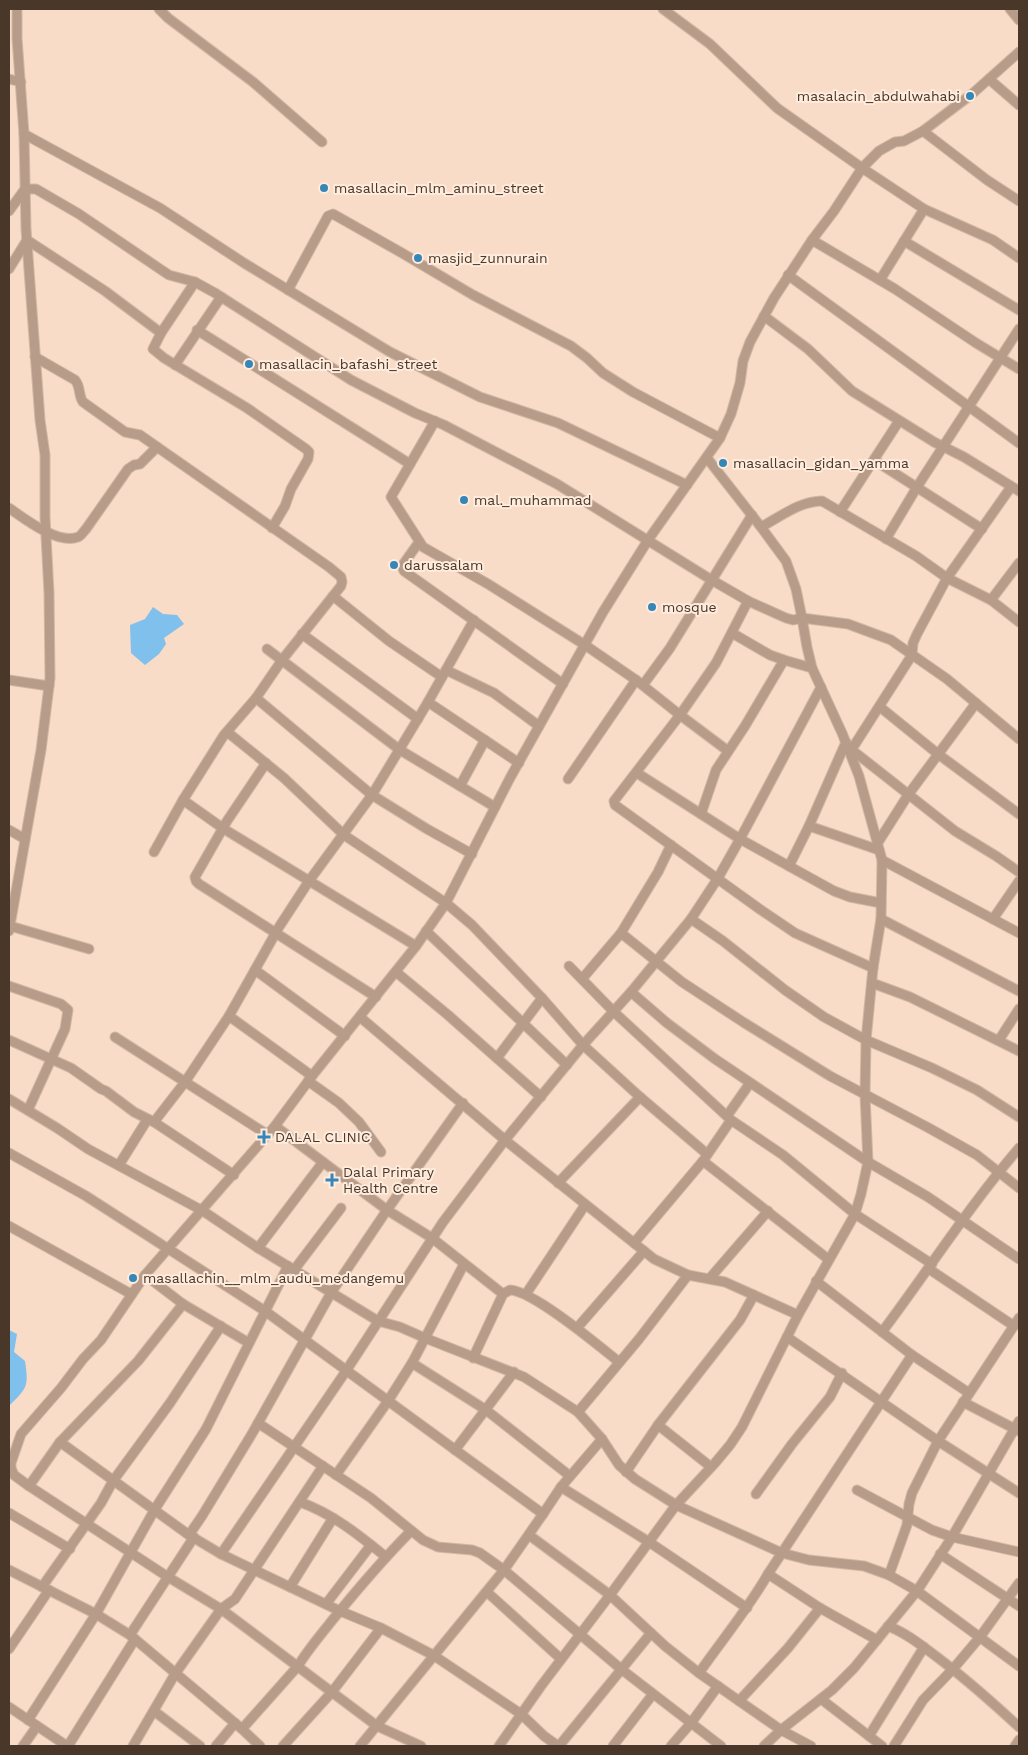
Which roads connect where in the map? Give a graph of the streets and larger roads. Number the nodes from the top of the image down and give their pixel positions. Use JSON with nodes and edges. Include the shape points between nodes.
{"nodes":[{"id":1,"x":17,"y":9,"type":"edge"},
{"id":2,"x":159,"y":9,"type":"edge"},
{"id":3,"x":663,"y":9,"type":"edge"},
{"id":4,"x":1010,"y":9,"type":"edge"},
{"id":5,"x":1019,"y":20,"type":"edge"},
{"id":6,"x":13,"y":36,"type":"edge"},
{"id":7,"x":1019,"y":52,"type":"edge"},
{"id":8,"x":9,"y":79,"type":"edge"},
{"id":9,"x":989,"y":79,"type":"junction"},
{"id":10,"x":21,"y":82,"type":"junction"},
{"id":11,"x":1019,"y":105,"type":"edge"},
{"id":12,"x":923,"y":132,"type":"junction"},
{"id":13,"x":24,"y":134,"type":"junction"},
{"id":14,"x":322,"y":142,"type":"dead end"},
{"id":15,"x":862,"y":168,"type":"junction"},
{"id":16,"x":25,"y":189,"type":"junction"},
{"id":17,"x":1019,"y":201,"type":"edge"},
{"id":18,"x":924,"y":209,"type":"junction"},
{"id":19,"x":9,"y":211,"type":"edge"},
{"id":20,"x":27,"y":240,"type":"junction"},
{"id":21,"x":812,"y":240,"type":"junction"},
{"id":22,"x":904,"y":242,"type":"junction"},
{"id":23,"x":1019,"y":258,"type":"edge"},
{"id":24,"x":9,"y":270,"type":"edge"},
{"id":25,"x":788,"y":276,"type":"junction"},
{"id":26,"x":880,"y":280,"type":"junction"},
{"id":27,"x":195,"y":282,"type":"junction"},
{"id":28,"x":288,"y":290,"type":"junction"},
{"id":29,"x":221,"y":297,"type":"junction"},
{"id":30,"x":1019,"y":310,"type":"edge"},
{"id":31,"x":764,"y":316,"type":"junction"},
{"id":32,"x":1019,"y":329,"type":"edge"},
{"id":33,"x":197,"y":330,"type":"junction"},
{"id":34,"x":160,"y":333,"type":"junction"},
{"id":35,"x":1000,"y":357,"type":"junction"},
{"id":36,"x":35,"y":358,"type":"junction"},
{"id":37,"x":174,"y":365,"type":"junction"},
{"id":38,"x":1019,"y":369,"type":"edge"},
{"id":39,"x":968,"y":408,"type":"junction"},
{"id":40,"x":435,"y":421,"type":"junction"},
{"id":41,"x":900,"y":421,"type":"junction"},
{"id":42,"x":720,"y":438,"type":"junction"},
{"id":43,"x":1019,"y":443,"type":"edge"},
{"id":44,"x":156,"y":447,"type":"junction"},
{"id":45,"x":944,"y":447,"type":"junction"},
{"id":46,"x":707,"y":458,"type":"junction"},
{"id":47,"x":874,"y":460,"type":"junction"},
{"id":48,"x":410,"y":464,"type":"junction"},
{"id":49,"x":687,"y":485,"type":"junction"},
{"id":50,"x":917,"y":487,"type":"junction"},
{"id":51,"x":1015,"y":489,"type":"edge"},
{"id":52,"x":9,"y":508,"type":"edge"},
{"id":53,"x":840,"y":512,"type":"junction"},
{"id":54,"x":752,"y":515,"type":"junction"},
{"id":55,"x":761,"y":527,"type":"junction"},
{"id":56,"x":272,"y":528,"type":"junction"},
{"id":57,"x":982,"y":529,"type":"junction"},
{"id":58,"x":46,"y":532,"type":"junction"},
{"id":59,"x":886,"y":539,"type":"junction"},
{"id":60,"x":648,"y":540,"type":"junction"},
{"id":61,"x":419,"y":542,"type":"junction"},
{"id":62,"x":1019,"y":563,"type":"edge"},
{"id":63,"x":947,"y":578,"type":"junction"},
{"id":64,"x":710,"y":580,"type":"junction"},
{"id":65,"x":333,"y":596,"type":"junction"},
{"id":66,"x":991,"y":600,"type":"junction"},
{"id":67,"x":748,"y":601,"type":"junction"},
{"id":68,"x":802,"y":618,"type":"junction"},
{"id":69,"x":474,"y":620,"type":"junction"},
{"id":70,"x":1019,"y":622,"type":"edge"},
{"id":71,"x":732,"y":633,"type":"junction"},
{"id":72,"x":302,"y":634,"type":"junction"},
{"id":73,"x":585,"y":645,"type":"junction"},
{"id":74,"x":267,"y":649,"type":"dead end"},
{"id":75,"x":912,"y":655,"type":"junction"},
{"id":76,"x":282,"y":660,"type":"junction"},
{"id":77,"x":784,"y":660,"type":"junction"},
{"id":78,"x":812,"y":668,"type":"junction"},
{"id":79,"x":444,"y":673,"type":"junction"},
{"id":80,"x":9,"y":680,"type":"edge"},
{"id":81,"x":640,"y":683,"type":"junction"},
{"id":82,"x":563,"y":684,"type":"junction"},
{"id":83,"x":49,"y":686,"type":"junction"},
{"id":84,"x":821,"y":687,"type":"junction"},
{"id":85,"x":256,"y":698,"type":"junction"},
{"id":86,"x":428,"y":702,"type":"junction"},
{"id":87,"x":976,"y":703,"type":"junction"},
{"id":88,"x":880,"y":708,"type":"junction"},
{"id":89,"x":680,"y":715,"type":"junction"},
{"id":90,"x":418,"y":719,"type":"junction"},
{"id":91,"x":539,"y":726,"type":"junction"},
{"id":92,"x":226,"y":733,"type":"junction"},
{"id":93,"x":1018,"y":735,"type":"edge"},
{"id":94,"x":485,"y":740,"type":"junction"},
{"id":95,"x":846,"y":742,"type":"junction"},
{"id":96,"x":400,"y":750,"type":"junction"},
{"id":97,"x":728,"y":751,"type":"junction"},
{"id":98,"x":851,"y":751,"type":"junction"},
{"id":99,"x":938,"y":754,"type":"junction"},
{"id":100,"x":266,"y":763,"type":"junction"},
{"id":101,"x":519,"y":763,"type":"junction"},
{"id":102,"x":637,"y":772,"type":"junction"},
{"id":103,"x":568,"y":779,"type":"dead end"},
{"id":104,"x":460,"y":786,"type":"junction"},
{"id":105,"x":372,"y":795,"type":"junction"},
{"id":106,"x":908,"y":795,"type":"junction"},
{"id":107,"x":183,"y":800,"type":"junction"},
{"id":108,"x":495,"y":807,"type":"junction"},
{"id":109,"x":701,"y":814,"type":"junction"},
{"id":110,"x":1019,"y":814,"type":"edge"},
{"id":111,"x":809,"y":826,"type":"junction"},
{"id":112,"x":224,"y":829,"type":"junction"},
{"id":113,"x":9,"y":830,"type":"edge"},
{"id":114,"x":344,"y":835,"type":"junction"},
{"id":115,"x":25,"y":839,"type":"junction"},
{"id":116,"x":740,"y":839,"type":"junction"},
{"id":117,"x":671,"y":845,"type":"junction"},
{"id":118,"x":878,"y":847,"type":"junction"},
{"id":119,"x":154,"y":852,"type":"dead end"},
{"id":120,"x":472,"y":854,"type":"junction"},
{"id":121,"x":882,"y":860,"type":"junction"},
{"id":122,"x":789,"y":866,"type":"junction"},
{"id":123,"x":1019,"y":872,"type":"edge"},
{"id":124,"x":718,"y":878,"type":"junction"},
{"id":125,"x":309,"y":881,"type":"junction"},
{"id":126,"x":1019,"y":881,"type":"edge"},
{"id":127,"x":13,"y":885,"type":"edge"},
{"id":128,"x":446,"y":903,"type":"junction"},
{"id":129,"x":881,"y":903,"type":"junction"},
{"id":130,"x":10,"y":910,"type":"edge"},
{"id":131,"x":992,"y":918,"type":"junction"},
{"id":132,"x":691,"y":919,"type":"junction"},
{"id":133,"x":881,"y":919,"type":"junction"},
{"id":134,"x":9,"y":928,"type":"edge"},
{"id":135,"x":426,"y":931,"type":"junction"},
{"id":136,"x":275,"y":932,"type":"junction"},
{"id":137,"x":1019,"y":932,"type":"edge"},
{"id":138,"x":620,"y":933,"type":"junction"},
{"id":139,"x":416,"y":946,"type":"junction"},
{"id":140,"x":89,"y":949,"type":"dead end"},
{"id":141,"x":657,"y":961,"type":"junction"},
{"id":142,"x":569,"y":966,"type":"dead end"},
{"id":143,"x":873,"y":968,"type":"junction"},
{"id":144,"x":255,"y":970,"type":"junction"},
{"id":145,"x":396,"y":972,"type":"junction"},
{"id":146,"x":582,"y":979,"type":"junction"},
{"id":147,"x":872,"y":983,"type":"junction"},
{"id":148,"x":9,"y":986,"type":"edge"},
{"id":149,"x":1019,"y":991,"type":"edge"},
{"id":150,"x":632,"y":992,"type":"junction"},
{"id":151,"x":376,"y":997,"type":"junction"},
{"id":152,"x":542,"y":998,"type":"junction"},
{"id":153,"x":1019,"y":1009,"type":"edge"},
{"id":154,"x":614,"y":1012,"type":"junction"},
{"id":155,"x":229,"y":1016,"type":"junction"},
{"id":156,"x":360,"y":1017,"type":"junction"},
{"id":157,"x":523,"y":1022,"type":"junction"},
{"id":158,"x":344,"y":1036,"type":"junction"},
{"id":159,"x":115,"y":1037,"type":"dead end"},
{"id":160,"x":9,"y":1040,"type":"edge"},
{"id":161,"x":866,"y":1040,"type":"junction"},
{"id":162,"x":999,"y":1040,"type":"junction"},
{"id":163,"x":584,"y":1045,"type":"junction"},
{"id":164,"x":1019,"y":1051,"type":"edge"},
{"id":165,"x":51,"y":1058,"type":"junction"},
{"id":166,"x":497,"y":1058,"type":"junction"},
{"id":167,"x":567,"y":1065,"type":"junction"},
{"id":168,"x":310,"y":1079,"type":"junction"},
{"id":169,"x":185,"y":1082,"type":"junction"},
{"id":170,"x":750,"y":1082,"type":"junction"},
{"id":171,"x":865,"y":1094,"type":"junction"},
{"id":172,"x":541,"y":1097,"type":"junction"},
{"id":173,"x":640,"y":1097,"type":"junction"},
{"id":174,"x":9,"y":1099,"type":"edge"},
{"id":175,"x":463,"y":1103,"type":"junction"},
{"id":176,"x":28,"y":1110,"type":"junction"},
{"id":177,"x":1019,"y":1117,"type":"edge"},
{"id":178,"x":729,"y":1118,"type":"junction"},
{"id":179,"x":151,"y":1121,"type":"junction"},
{"id":180,"x":275,"y":1126,"type":"junction"},
{"id":181,"x":268,"y":1135,"type":"junction"},
{"id":182,"x":505,"y":1140,"type":"junction"},
{"id":183,"x":1019,"y":1148,"type":"edge"},
{"id":184,"x":9,"y":1152,"type":"edge"},
{"id":185,"x":381,"y":1152,"type":"dead end"},
{"id":186,"x":705,"y":1157,"type":"junction"},
{"id":187,"x":323,"y":1162,"type":"junction"},
{"id":188,"x":868,"y":1162,"type":"junction"},
{"id":189,"x":119,"y":1165,"type":"junction"},
{"id":190,"x":998,"y":1172,"type":"junction"},
{"id":191,"x":234,"y":1175,"type":"junction"},
{"id":192,"x":558,"y":1183,"type":"junction"},
{"id":193,"x":1019,"y":1188,"type":"edge"},
{"id":194,"x":585,"y":1205,"type":"junction"},
{"id":195,"x":341,"y":1208,"type":"dead end"},
{"id":196,"x":387,"y":1210,"type":"junction"},
{"id":197,"x":203,"y":1211,"type":"junction"},
{"id":198,"x":768,"y":1212,"type":"junction"},
{"id":199,"x":855,"y":1214,"type":"junction"},
{"id":200,"x":962,"y":1220,"type":"junction"},
{"id":201,"x":9,"y":1226,"type":"edge"},
{"id":202,"x":432,"y":1238,"type":"junction"},
{"id":203,"x":634,"y":1243,"type":"junction"},
{"id":204,"x":258,"y":1248,"type":"junction"},
{"id":205,"x":169,"y":1249,"type":"junction"},
{"id":206,"x":644,"y":1251,"type":"junction"},
{"id":207,"x":828,"y":1259,"type":"junction"},
{"id":208,"x":1019,"y":1259,"type":"edge"},
{"id":209,"x":464,"y":1264,"type":"junction"},
{"id":210,"x":931,"y":1267,"type":"junction"},
{"id":211,"x":291,"y":1268,"type":"junction"},
{"id":212,"x":688,"y":1274,"type":"junction"},
{"id":213,"x":145,"y":1275,"type":"junction"},
{"id":214,"x":710,"y":1278,"type":"junction"},
{"id":215,"x":816,"y":1282,"type":"junction"},
{"id":216,"x":331,"y":1292,"type":"junction"},
{"id":217,"x":131,"y":1294,"type":"junction"},
{"id":218,"x":504,"y":1294,"type":"junction"},
{"id":219,"x":526,"y":1294,"type":"junction"},
{"id":220,"x":754,"y":1295,"type":"junction"},
{"id":221,"x":183,"y":1304,"type":"junction"},
{"id":222,"x":265,"y":1311,"type":"junction"},
{"id":223,"x":798,"y":1314,"type":"junction"},
{"id":224,"x":378,"y":1321,"type":"junction"},
{"id":225,"x":1017,"y":1322,"type":"edge"},
{"id":226,"x":221,"y":1326,"type":"junction"},
{"id":227,"x":577,"y":1328,"type":"junction"},
{"id":228,"x":882,"y":1332,"type":"junction"},
{"id":229,"x":787,"y":1337,"type":"junction"},
{"id":230,"x":425,"y":1338,"type":"junction"},
{"id":231,"x":304,"y":1340,"type":"junction"},
{"id":232,"x":249,"y":1343,"type":"junction"},
{"id":233,"x":912,"y":1355,"type":"junction"},
{"id":234,"x":473,"y":1358,"type":"junction"},
{"id":235,"x":619,"y":1362,"type":"junction"},
{"id":236,"x":412,"y":1363,"type":"junction"},
{"id":237,"x":346,"y":1370,"type":"junction"},
{"id":238,"x":514,"y":1372,"type":"junction"},
{"id":239,"x":842,"y":1373,"type":"junction"},
{"id":240,"x":969,"y":1393,"type":"junction"},
{"id":241,"x":388,"y":1402,"type":"junction"},
{"id":242,"x":882,"y":1402,"type":"junction"},
{"id":243,"x":963,"y":1402,"type":"junction"},
{"id":244,"x":486,"y":1410,"type":"junction"},
{"id":245,"x":578,"y":1412,"type":"junction"},
{"id":246,"x":258,"y":1423,"type":"junction"},
{"id":247,"x":658,"y":1425,"type":"junction"},
{"id":248,"x":1018,"y":1427,"type":"edge"},
{"id":249,"x":602,"y":1439,"type":"junction"},
{"id":250,"x":938,"y":1441,"type":"junction"},
{"id":251,"x":60,"y":1442,"type":"junction"},
{"id":252,"x":293,"y":1446,"type":"junction"},
{"id":253,"x":455,"y":1450,"type":"junction"},
{"id":254,"x":323,"y":1466,"type":"junction"},
{"id":255,"x":711,"y":1467,"type":"junction"},
{"id":256,"x":626,"y":1472,"type":"junction"},
{"id":257,"x":990,"y":1474,"type":"junction"},
{"id":258,"x":14,"y":1475,"type":"junction"},
{"id":259,"x":336,"y":1475,"type":"junction"},
{"id":260,"x":570,"y":1476,"type":"junction"},
{"id":261,"x":113,"y":1480,"type":"junction"},
{"id":262,"x":9,"y":1484,"type":"edge"},
{"id":263,"x":29,"y":1486,"type":"junction"},
{"id":264,"x":561,"y":1486,"type":"junction"},
{"id":265,"x":857,"y":1490,"type":"dead end"},
{"id":266,"x":1019,"y":1493,"type":"edge"},
{"id":267,"x":756,"y":1494,"type":"dead end"},
{"id":268,"x":300,"y":1502,"type":"junction"},
{"id":269,"x":676,"y":1505,"type":"junction"},
{"id":270,"x":155,"y":1509,"type":"junction"},
{"id":271,"x":9,"y":1513,"type":"edge"},
{"id":272,"x":543,"y":1514,"type":"junction"},
{"id":273,"x":908,"y":1517,"type":"junction"},
{"id":274,"x":332,"y":1518,"type":"junction"},
{"id":275,"x":87,"y":1524,"type":"junction"},
{"id":276,"x":411,"y":1531,"type":"junction"},
{"id":277,"x":529,"y":1535,"type":"junction"},
{"id":278,"x":192,"y":1536,"type":"junction"},
{"id":279,"x":952,"y":1537,"type":"junction"},
{"id":280,"x":649,"y":1542,"type":"junction"},
{"id":281,"x":371,"y":1545,"type":"junction"},
{"id":282,"x":70,"y":1549,"type":"junction"},
{"id":283,"x":132,"y":1552,"type":"junction"},
{"id":284,"x":1019,"y":1552,"type":"edge"},
{"id":285,"x":782,"y":1553,"type":"junction"},
{"id":286,"x":221,"y":1554,"type":"junction"},
{"id":287,"x":940,"y":1554,"type":"junction"},
{"id":288,"x":386,"y":1557,"type":"junction"},
{"id":289,"x":9,"y":1570,"type":"edge"},
{"id":290,"x":254,"y":1570,"type":"junction"},
{"id":291,"x":504,"y":1570,"type":"junction"},
{"id":292,"x":768,"y":1574,"type":"junction"},
{"id":293,"x":889,"y":1575,"type":"junction"},
{"id":294,"x":168,"y":1577,"type":"junction"},
{"id":295,"x":1019,"y":1583,"type":"edge"},
{"id":296,"x":290,"y":1587,"type":"junction"},
{"id":297,"x":45,"y":1589,"type":"junction"},
{"id":298,"x":917,"y":1591,"type":"junction"},
{"id":299,"x":487,"y":1592,"type":"junction"},
{"id":300,"x":610,"y":1595,"type":"junction"},
{"id":301,"x":1008,"y":1598,"type":"junction"},
{"id":302,"x":326,"y":1604,"type":"junction"},
{"id":303,"x":1019,"y":1606,"type":"edge"},
{"id":304,"x":747,"y":1608,"type":"junction"},
{"id":305,"x":820,"y":1608,"type":"junction"},
{"id":306,"x":221,"y":1609,"type":"junction"},
{"id":307,"x":340,"y":1611,"type":"junction"},
{"id":308,"x":96,"y":1614,"type":"junction"},
{"id":309,"x":888,"y":1626,"type":"junction"},
{"id":310,"x":381,"y":1628,"type":"junction"},
{"id":311,"x":651,"y":1633,"type":"junction"},
{"id":312,"x":579,"y":1635,"type":"junction"},
{"id":313,"x":133,"y":1637,"type":"junction"},
{"id":314,"x":980,"y":1637,"type":"junction"},
{"id":315,"x":876,"y":1640,"type":"junction"},
{"id":316,"x":924,"y":1648,"type":"junction"},
{"id":317,"x":9,"y":1649,"type":"edge"},
{"id":318,"x":433,"y":1655,"type":"junction"},
{"id":319,"x":561,"y":1659,"type":"junction"},
{"id":320,"x":298,"y":1666,"type":"junction"},
{"id":321,"x":1019,"y":1666,"type":"edge"},
{"id":322,"x":953,"y":1669,"type":"junction"},
{"id":323,"x":621,"y":1670,"type":"junction"},
{"id":324,"x":699,"y":1673,"type":"junction"},
{"id":325,"x":175,"y":1674,"type":"junction"},
{"id":326,"x":718,"y":1686,"type":"junction"},
{"id":327,"x":332,"y":1692,"type":"junction"},
{"id":328,"x":652,"y":1694,"type":"junction"},
{"id":329,"x":821,"y":1699,"type":"junction"},
{"id":330,"x":739,"y":1701,"type":"junction"},
{"id":331,"x":9,"y":1706,"type":"edge"},
{"id":332,"x":154,"y":1711,"type":"junction"},
{"id":333,"x":521,"y":1714,"type":"junction"},
{"id":334,"x":28,"y":1720,"type":"junction"},
{"id":335,"x":691,"y":1723,"type":"junction"},
{"id":336,"x":37,"y":1726,"type":"junction"},
{"id":337,"x":239,"y":1726,"type":"junction"},
{"id":338,"x":377,"y":1726,"type":"junction"},
{"id":339,"x":1019,"y":1727,"type":"edge"},
{"id":340,"x":781,"y":1730,"type":"junction"},
{"id":341,"x":869,"y":1736,"type":"junction"},
{"id":342,"x":54,"y":1738,"type":"junction"},
{"id":343,"x":1019,"y":1740,"type":"edge"},
{"id":344,"x":23,"y":1746,"type":"edge"},
{"id":345,"x":49,"y":1746,"type":"edge"},
{"id":346,"x":68,"y":1746,"type":"edge"},
{"id":347,"x":133,"y":1746,"type":"edge"},
{"id":348,"x":200,"y":1746,"type":"edge"},
{"id":349,"x":216,"y":1746,"type":"edge"},
{"id":350,"x":260,"y":1746,"type":"edge"},
{"id":351,"x":283,"y":1746,"type":"edge"},
{"id":352,"x":360,"y":1746,"type":"edge"},
{"id":353,"x":421,"y":1746,"type":"edge"},
{"id":354,"x":499,"y":1746,"type":"edge"},
{"id":355,"x":559,"y":1746,"type":"edge"},
{"id":356,"x":613,"y":1746,"type":"edge"},
{"id":357,"x":671,"y":1746,"type":"edge"},
{"id":358,"x":721,"y":1746,"type":"edge"},
{"id":359,"x":764,"y":1746,"type":"edge"},
{"id":360,"x":811,"y":1746,"type":"edge"},
{"id":361,"x":882,"y":1746,"type":"edge"},
{"id":362,"x":894,"y":1746,"type":"edge"},
{"id":363,"x":1015,"y":1746,"type":"edge"}],
"edges":[{"from":1,"to":6,"type":"street"},
{"from":2,"to":14,"type":"street","via":[[253,82]]},
{"from":3,"to":15,"type":"street","via":[[710,44],[777,108]]},
{"from":4,"to":5,"type":"street"},
{"from":6,"to":10,"type":"street"},
{"from":7,"to":9,"type":"street"},
{"from":8,"to":10,"type":"street"},
{"from":9,"to":11,"type":"street"},
{"from":9,"to":12,"type":"street"},
{"from":10,"to":13,"type":"street"},
{"from":12,"to":15,"type":"street","via":[[879,151]]},
{"from":12,"to":17,"type":"street"},
{"from":13,"to":16,"type":"street"},
{"from":13,"to":28,"type":"street","via":[[160,208]]},
{"from":15,"to":18,"type":"street"},
{"from":15,"to":21,"type":"street"},
{"from":16,"to":19,"type":"street"},
{"from":16,"to":20,"type":"street"},
{"from":16,"to":27,"type":"street","via":[[36,189],[53,199],[170,275]]},
{"from":18,"to":22,"type":"street"},
{"from":18,"to":23,"type":"street","via":[[993,240]]},
{"from":20,"to":24,"type":"street"},
{"from":20,"to":34,"type":"street"},
{"from":20,"to":36,"type":"street"},
{"from":21,"to":25,"type":"street"},
{"from":21,"to":26,"type":"street"},
{"from":22,"to":26,"type":"street"},
{"from":22,"to":30,"type":"street"},
{"from":25,"to":31,"type":"street"},
{"from":25,"to":39,"type":"street"},
{"from":26,"to":35,"type":"street"},
{"from":27,"to":29,"type":"street"},
{"from":27,"to":34,"type":"street"},
{"from":28,"to":42,"type":"street","via":[[328,216],[333,214],[473,296],[571,346],[602,373]]},
{"from":28,"to":49,"type":"street","via":[[390,352],[480,397],[558,424]]},
{"from":29,"to":33,"type":"street"},
{"from":29,"to":40,"type":"street","via":[[351,380]]},
{"from":31,"to":41,"type":"street","via":[[808,349],[852,391]]},
{"from":31,"to":42,"type":"street","via":[[743,361],[731,414]]},
{"from":32,"to":35,"type":"street"},
{"from":33,"to":37,"type":"street"},
{"from":33,"to":48,"type":"street"},
{"from":34,"to":37,"type":"street","via":[[154,352]]},
{"from":35,"to":38,"type":"street"},
{"from":35,"to":39,"type":"street"},
{"from":36,"to":44,"type":"street","via":[[75,380],[83,402],[125,432],[140,435]]},
{"from":36,"to":58,"type":"street","via":[[45,455]]},
{"from":37,"to":56,"type":"street","via":[[247,408],[309,452]]},
{"from":39,"to":43,"type":"street"},
{"from":39,"to":45,"type":"street"},
{"from":40,"to":48,"type":"street"},
{"from":40,"to":60,"type":"street","via":[[557,484]]},
{"from":41,"to":45,"type":"street"},
{"from":41,"to":47,"type":"street"},
{"from":42,"to":46,"type":"street"},
{"from":44,"to":56,"type":"street"},
{"from":44,"to":58,"type":"street","via":[[140,464],[128,469],[79,537],[68,539]]},
{"from":45,"to":50,"type":"street"},
{"from":45,"to":51,"type":"street"},
{"from":46,"to":49,"type":"street"},
{"from":46,"to":54,"type":"street"},
{"from":47,"to":50,"type":"street"},
{"from":47,"to":53,"type":"street"},
{"from":48,"to":61,"type":"street","via":[[391,497]]},
{"from":49,"to":60,"type":"street"},
{"from":50,"to":57,"type":"street"},
{"from":50,"to":59,"type":"street"},
{"from":51,"to":57,"type":"street"},
{"from":52,"to":58,"type":"street"},
{"from":53,"to":55,"type":"street","via":[[822,501],[812,501]]},
{"from":53,"to":59,"type":"street"},
{"from":54,"to":55,"type":"street"},
{"from":54,"to":64,"type":"street"},
{"from":55,"to":68,"type":"street","via":[[786,561]]},
{"from":56,"to":65,"type":"street","via":[[341,577],[341,586]]},
{"from":57,"to":63,"type":"street"},
{"from":58,"to":83,"type":"street"},
{"from":59,"to":63,"type":"street"},
{"from":60,"to":64,"type":"street"},
{"from":60,"to":73,"type":"street"},
{"from":61,"to":69,"type":"street","via":[[402,566],[404,571]]},
{"from":61,"to":73,"type":"street"},
{"from":62,"to":66,"type":"street"},
{"from":63,"to":66,"type":"street"},
{"from":63,"to":75,"type":"street","via":[[917,634]]},
{"from":64,"to":67,"type":"street"},
{"from":64,"to":81,"type":"street","via":[[670,648]]},
{"from":65,"to":72,"type":"street"},
{"from":65,"to":79,"type":"street","via":[[389,641]]},
{"from":66,"to":70,"type":"street"},
{"from":67,"to":68,"type":"street","via":[[786,618]]},
{"from":67,"to":71,"type":"street"},
{"from":68,"to":75,"type":"street","via":[[848,624],[891,640]]},
{"from":68,"to":78,"type":"street"},
{"from":69,"to":79,"type":"street"},
{"from":69,"to":82,"type":"street"},
{"from":71,"to":77,"type":"street"},
{"from":71,"to":89,"type":"street","via":[[716,663]]},
{"from":72,"to":76,"type":"street"},
{"from":72,"to":90,"type":"street"},
{"from":73,"to":81,"type":"street"},
{"from":73,"to":82,"type":"street"},
{"from":74,"to":76,"type":"street"},
{"from":75,"to":87,"type":"street"},
{"from":75,"to":88,"type":"street"},
{"from":76,"to":85,"type":"street"},
{"from":76,"to":96,"type":"street"},
{"from":77,"to":78,"type":"street"},
{"from":77,"to":97,"type":"street"},
{"from":78,"to":84,"type":"street"},
{"from":79,"to":86,"type":"street"},
{"from":79,"to":91,"type":"street","via":[[494,693]]},
{"from":80,"to":83,"type":"street"},
{"from":81,"to":89,"type":"street"},
{"from":81,"to":103,"type":"street"},
{"from":82,"to":91,"type":"street"},
{"from":83,"to":115,"type":"street"},
{"from":84,"to":95,"type":"street"},
{"from":84,"to":116,"type":"street"},
{"from":85,"to":92,"type":"street"},
{"from":85,"to":105,"type":"street"},
{"from":86,"to":90,"type":"street"},
{"from":86,"to":94,"type":"street"},
{"from":87,"to":93,"type":"street"},
{"from":87,"to":99,"type":"street"},
{"from":88,"to":98,"type":"street"},
{"from":88,"to":99,"type":"street"},
{"from":89,"to":97,"type":"street"},
{"from":89,"to":102,"type":"street"},
{"from":90,"to":96,"type":"street"},
{"from":91,"to":101,"type":"street"},
{"from":92,"to":100,"type":"street"},
{"from":92,"to":107,"type":"street"},
{"from":94,"to":101,"type":"street"},
{"from":94,"to":104,"type":"street"},
{"from":95,"to":98,"type":"street"},
{"from":95,"to":111,"type":"street"},
{"from":96,"to":104,"type":"street"},
{"from":96,"to":105,"type":"street"},
{"from":97,"to":109,"type":"street","via":[[716,770]]},
{"from":98,"to":106,"type":"street"},
{"from":98,"to":118,"type":"street"},
{"from":99,"to":106,"type":"street"},
{"from":99,"to":110,"type":"street"},
{"from":100,"to":112,"type":"street"},
{"from":100,"to":114,"type":"street"},
{"from":101,"to":108,"type":"street"},
{"from":102,"to":109,"type":"street"},
{"from":102,"to":117,"type":"street","via":[[614,801],[615,805]]},
{"from":104,"to":108,"type":"street"},
{"from":105,"to":114,"type":"street"},
{"from":105,"to":120,"type":"street"},
{"from":106,"to":118,"type":"street"},
{"from":106,"to":123,"type":"street","via":[[955,831]]},
{"from":107,"to":112,"type":"street"},
{"from":107,"to":119,"type":"street"},
{"from":108,"to":120,"type":"street"},
{"from":109,"to":116,"type":"street"},
{"from":111,"to":118,"type":"street"},
{"from":111,"to":122,"type":"street"},
{"from":112,"to":125,"type":"street"},
{"from":112,"to":136,"type":"street","via":[[196,881]]},
{"from":113,"to":115,"type":"street"},
{"from":114,"to":125,"type":"street"},
{"from":114,"to":128,"type":"street"},
{"from":115,"to":127,"type":"street"},
{"from":116,"to":122,"type":"street"},
{"from":116,"to":124,"type":"street"},
{"from":117,"to":124,"type":"street"},
{"from":117,"to":138,"type":"street"},
{"from":118,"to":121,"type":"street"},
{"from":120,"to":128,"type":"street"},
{"from":121,"to":129,"type":"street"},
{"from":121,"to":131,"type":"street"},
{"from":122,"to":129,"type":"street","via":[[834,891]]},
{"from":124,"to":132,"type":"street"},
{"from":124,"to":143,"type":"street","via":[[795,933]]},
{"from":125,"to":136,"type":"street"},
{"from":125,"to":139,"type":"street"},
{"from":126,"to":131,"type":"street"},
{"from":127,"to":130,"type":"street"},
{"from":128,"to":135,"type":"street"},
{"from":128,"to":152,"type":"street","via":[[472,925]]},
{"from":129,"to":133,"type":"street"},
{"from":130,"to":134,"type":"street"},
{"from":131,"to":137,"type":"street"},
{"from":132,"to":141,"type":"street"},
{"from":132,"to":161,"type":"street","via":[[792,996]]},
{"from":133,"to":143,"type":"street"},
{"from":133,"to":149,"type":"street"},
{"from":134,"to":140,"type":"street"},
{"from":135,"to":139,"type":"street"},
{"from":135,"to":157,"type":"street"},
{"from":136,"to":144,"type":"street"},
{"from":136,"to":151,"type":"street"},
{"from":138,"to":141,"type":"street"},
{"from":138,"to":146,"type":"street"},
{"from":139,"to":145,"type":"street"},
{"from":141,"to":150,"type":"street"},
{"from":141,"to":171,"type":"street","via":[[682,982],[767,1038]]},
{"from":142,"to":146,"type":"street"},
{"from":143,"to":147,"type":"street"},
{"from":144,"to":155,"type":"street"},
{"from":144,"to":158,"type":"street"},
{"from":145,"to":151,"type":"street"},
{"from":145,"to":166,"type":"street"},
{"from":146,"to":154,"type":"street"},
{"from":147,"to":161,"type":"street"},
{"from":147,"to":162,"type":"street","via":[[910,997]]},
{"from":148,"to":165,"type":"street","via":[[60,1004],[68,1010],[65,1029]]},
{"from":150,"to":154,"type":"street"},
{"from":150,"to":170,"type":"street","via":[[667,1023]]},
{"from":151,"to":156,"type":"street"},
{"from":152,"to":157,"type":"street"},
{"from":152,"to":163,"type":"street"},
{"from":153,"to":162,"type":"street"},
{"from":154,"to":163,"type":"street"},
{"from":154,"to":178,"type":"street"},
{"from":155,"to":168,"type":"street"},
{"from":155,"to":169,"type":"street"},
{"from":156,"to":158,"type":"street"},
{"from":156,"to":175,"type":"street"},
{"from":157,"to":166,"type":"street"},
{"from":157,"to":167,"type":"street"},
{"from":158,"to":168,"type":"street"},
{"from":159,"to":169,"type":"street"},
{"from":160,"to":165,"type":"street"},
{"from":161,"to":171,"type":"street"},
{"from":161,"to":177,"type":"street","via":[[977,1090]]},
{"from":162,"to":164,"type":"street"},
{"from":163,"to":167,"type":"street"},
{"from":163,"to":173,"type":"street"},
{"from":165,"to":176,"type":"street"},
{"from":165,"to":179,"type":"street"},
{"from":166,"to":172,"type":"street"},
{"from":167,"to":172,"type":"street"},
{"from":168,"to":180,"type":"street"},
{"from":168,"to":185,"type":"street","via":[[359,1122]]},
{"from":169,"to":179,"type":"street"},
{"from":169,"to":181,"type":"street"},
{"from":170,"to":178,"type":"street"},
{"from":170,"to":188,"type":"street"},
{"from":171,"to":188,"type":"street"},
{"from":171,"to":190,"type":"street","via":[[977,1155]]},
{"from":172,"to":182,"type":"street"},
{"from":173,"to":186,"type":"street"},
{"from":173,"to":192,"type":"street"},
{"from":174,"to":176,"type":"street"},
{"from":175,"to":182,"type":"street"},
{"from":175,"to":196,"type":"street"},
{"from":176,"to":189,"type":"street"},
{"from":178,"to":186,"type":"street"},
{"from":178,"to":199,"type":"street"},
{"from":179,"to":189,"type":"street"},
{"from":179,"to":191,"type":"street"},
{"from":180,"to":181,"type":"street"},
{"from":180,"to":187,"type":"street"},
{"from":181,"to":191,"type":"street"},
{"from":182,"to":192,"type":"street"},
{"from":182,"to":202,"type":"street"},
{"from":183,"to":190,"type":"street"},
{"from":184,"to":205,"type":"street"},
{"from":186,"to":198,"type":"street"},
{"from":186,"to":203,"type":"street"},
{"from":187,"to":196,"type":"street"},
{"from":187,"to":204,"type":"street"},
{"from":188,"to":199,"type":"street"},
{"from":188,"to":200,"type":"street"},
{"from":189,"to":197,"type":"street"},
{"from":190,"to":193,"type":"street"},
{"from":190,"to":200,"type":"street"},
{"from":191,"to":197,"type":"street"},
{"from":192,"to":194,"type":"street"},
{"from":194,"to":203,"type":"street"},
{"from":194,"to":219,"type":"street"},
{"from":195,"to":211,"type":"street"},
{"from":196,"to":202,"type":"street"},
{"from":196,"to":216,"type":"street"},
{"from":197,"to":204,"type":"street"},
{"from":197,"to":205,"type":"street"},
{"from":198,"to":207,"type":"street"},
{"from":198,"to":214,"type":"street"},
{"from":199,"to":207,"type":"street"},
{"from":199,"to":210,"type":"street"},
{"from":200,"to":208,"type":"street"},
{"from":200,"to":210,"type":"street"},
{"from":201,"to":217,"type":"street"},
{"from":202,"to":209,"type":"street"},
{"from":202,"to":224,"type":"street"},
{"from":203,"to":206,"type":"street"},
{"from":204,"to":211,"type":"street"},
{"from":205,"to":213,"type":"street"},
{"from":205,"to":222,"type":"street"},
{"from":206,"to":212,"type":"street","via":[[654,1260]]},
{"from":206,"to":227,"type":"street"},
{"from":207,"to":215,"type":"street"},
{"from":209,"to":218,"type":"street"},
{"from":209,"to":230,"type":"street"},
{"from":210,"to":225,"type":"street"},
{"from":210,"to":228,"type":"street"},
{"from":211,"to":216,"type":"street"},
{"from":211,"to":222,"type":"street"},
{"from":212,"to":214,"type":"street"},
{"from":212,"to":235,"type":"street"},
{"from":213,"to":217,"type":"street"},
{"from":213,"to":221,"type":"street"},
{"from":214,"to":220,"type":"street"},
{"from":215,"to":223,"type":"street"},
{"from":215,"to":228,"type":"street"},
{"from":216,"to":224,"type":"street"},
{"from":216,"to":231,"type":"street"},
{"from":217,"to":258,"type":"street","via":[[101,1340],[21,1434],[11,1462]]},
{"from":218,"to":219,"type":"street","via":[[510,1290]]},
{"from":218,"to":234,"type":"street"},
{"from":219,"to":227,"type":"street"},
{"from":220,"to":223,"type":"street"},
{"from":220,"to":247,"type":"street","via":[[731,1333]]},
{"from":221,"to":226,"type":"street"},
{"from":221,"to":251,"type":"street","via":[[138,1361]]},
{"from":222,"to":231,"type":"street"},
{"from":222,"to":232,"type":"street"},
{"from":223,"to":229,"type":"street"},
{"from":224,"to":230,"type":"street"},
{"from":224,"to":237,"type":"street"},
{"from":225,"to":240,"type":"street"},
{"from":226,"to":232,"type":"street"},
{"from":226,"to":261,"type":"street"},
{"from":227,"to":235,"type":"street"},
{"from":228,"to":233,"type":"street"},
{"from":229,"to":239,"type":"street"},
{"from":229,"to":255,"type":"street","via":[[742,1427]]},
{"from":230,"to":234,"type":"street"},
{"from":230,"to":236,"type":"street"},
{"from":231,"to":237,"type":"street"},
{"from":231,"to":246,"type":"street"},
{"from":232,"to":270,"type":"street","via":[[206,1429]]},
{"from":233,"to":240,"type":"street"},
{"from":233,"to":242,"type":"street"},
{"from":234,"to":238,"type":"street"},
{"from":235,"to":245,"type":"street"},
{"from":236,"to":241,"type":"street"},
{"from":236,"to":244,"type":"street"},
{"from":237,"to":241,"type":"street"},
{"from":237,"to":252,"type":"street"},
{"from":238,"to":244,"type":"street"},
{"from":238,"to":245,"type":"street"},
{"from":239,"to":242,"type":"street"},
{"from":239,"to":267,"type":"street","via":[[830,1397]]},
{"from":240,"to":243,"type":"street"},
{"from":241,"to":253,"type":"street"},
{"from":241,"to":259,"type":"street"},
{"from":242,"to":250,"type":"street"},
{"from":242,"to":285,"type":"street"},
{"from":243,"to":248,"type":"street"},
{"from":243,"to":250,"type":"street"},
{"from":244,"to":253,"type":"street"},
{"from":244,"to":260,"type":"street"},
{"from":245,"to":249,"type":"street"},
{"from":246,"to":252,"type":"street"},
{"from":246,"to":278,"type":"street"},
{"from":247,"to":255,"type":"street"},
{"from":247,"to":256,"type":"street"},
{"from":248,"to":257,"type":"street"},
{"from":249,"to":256,"type":"street"},
{"from":249,"to":260,"type":"street"},
{"from":250,"to":257,"type":"street"},
{"from":250,"to":273,"type":"street","via":[[912,1493]]},
{"from":251,"to":261,"type":"street"},
{"from":251,"to":263,"type":"street"},
{"from":252,"to":254,"type":"street"},
{"from":252,"to":286,"type":"street"},
{"from":253,"to":272,"type":"street"},
{"from":254,"to":259,"type":"street"},
{"from":254,"to":268,"type":"street"},
{"from":255,"to":269,"type":"street"},
{"from":256,"to":269,"type":"street"},
{"from":257,"to":266,"type":"street"},
{"from":257,"to":279,"type":"street"},
{"from":258,"to":262,"type":"street"},
{"from":258,"to":263,"type":"street"},
{"from":259,"to":276,"type":"street","via":[[371,1498]]},
{"from":260,"to":264,"type":"street"},
{"from":261,"to":270,"type":"street"},
{"from":261,"to":275,"type":"street"},
{"from":263,"to":275,"type":"street"},
{"from":264,"to":272,"type":"street"},
{"from":264,"to":280,"type":"street"},
{"from":265,"to":273,"type":"street"},
{"from":268,"to":274,"type":"street"},
{"from":268,"to":290,"type":"street"},
{"from":269,"to":280,"type":"street"},
{"from":269,"to":285,"type":"street"},
{"from":270,"to":278,"type":"street"},
{"from":270,"to":283,"type":"street"},
{"from":271,"to":282,"type":"street"},
{"from":272,"to":277,"type":"street"},
{"from":273,"to":279,"type":"street"},
{"from":273,"to":293,"type":"street"},
{"from":274,"to":281,"type":"street"},
{"from":274,"to":296,"type":"street"},
{"from":275,"to":282,"type":"street"},
{"from":275,"to":283,"type":"street"},
{"from":276,"to":288,"type":"street"},
{"from":276,"to":291,"type":"street","via":[[438,1547],[480,1553]]},
{"from":277,"to":291,"type":"street"},
{"from":277,"to":300,"type":"street"},
{"from":278,"to":286,"type":"street"},
{"from":278,"to":294,"type":"street"},
{"from":279,"to":284,"type":"street"},
{"from":279,"to":287,"type":"street"},
{"from":280,"to":300,"type":"street"},
{"from":280,"to":304,"type":"street"},
{"from":281,"to":288,"type":"street"},
{"from":281,"to":302,"type":"street"},
{"from":282,"to":297,"type":"street"},
{"from":283,"to":294,"type":"street"},
{"from":283,"to":308,"type":"street"},
{"from":285,"to":292,"type":"street"},
{"from":285,"to":293,"type":"street","via":[[809,1560],[864,1566]]},
{"from":286,"to":290,"type":"street"},
{"from":287,"to":298,"type":"street"},
{"from":287,"to":301,"type":"street"},
{"from":288,"to":307,"type":"street"},
{"from":289,"to":297,"type":"street"},
{"from":290,"to":296,"type":"street"},
{"from":290,"to":306,"type":"street","via":[[235,1599]]},
{"from":291,"to":299,"type":"street"},
{"from":291,"to":312,"type":"street"},
{"from":292,"to":304,"type":"street"},
{"from":292,"to":305,"type":"street"},
{"from":293,"to":298,"type":"street"},
{"from":294,"to":306,"type":"street"},
{"from":294,"to":313,"type":"street"},
{"from":295,"to":301,"type":"street"},
{"from":296,"to":302,"type":"street"},
{"from":297,"to":308,"type":"street"},
{"from":297,"to":317,"type":"street"},
{"from":298,"to":309,"type":"street"},
{"from":298,"to":314,"type":"street"},
{"from":299,"to":318,"type":"street"},
{"from":299,"to":319,"type":"street"},
{"from":300,"to":311,"type":"street"},
{"from":300,"to":312,"type":"street"},
{"from":301,"to":303,"type":"street"},
{"from":301,"to":314,"type":"street"},
{"from":302,"to":307,"type":"street"},
{"from":304,"to":324,"type":"street"},
{"from":305,"to":315,"type":"street"},
{"from":305,"to":330,"type":"street"},
{"from":306,"to":320,"type":"street"},
{"from":306,"to":325,"type":"street"},
{"from":307,"to":310,"type":"street"},
{"from":307,"to":320,"type":"street"},
{"from":308,"to":313,"type":"street"},
{"from":308,"to":334,"type":"street"},
{"from":309,"to":315,"type":"street"},
{"from":309,"to":316,"type":"street"},
{"from":310,"to":318,"type":"street"},
{"from":310,"to":327,"type":"street"},
{"from":311,"to":323,"type":"street"},
{"from":311,"to":324,"type":"street"},
{"from":312,"to":319,"type":"street"},
{"from":312,"to":323,"type":"street"},
{"from":313,"to":325,"type":"street"},
{"from":313,"to":346,"type":"street"},
{"from":314,"to":321,"type":"street"},
{"from":314,"to":322,"type":"street"},
{"from":315,"to":329,"type":"street","via":[[854,1668]]},
{"from":316,"to":322,"type":"street"},
{"from":316,"to":341,"type":"street"},
{"from":318,"to":333,"type":"street"},
{"from":318,"to":338,"type":"street"},
{"from":319,"to":333,"type":"street"},
{"from":320,"to":327,"type":"street"},
{"from":320,"to":337,"type":"street"},
{"from":322,"to":339,"type":"street"},
{"from":322,"to":362,"type":"street","via":[[923,1700]]},
{"from":323,"to":328,"type":"street"},
{"from":323,"to":355,"type":"street"},
{"from":324,"to":326,"type":"street"},
{"from":325,"to":332,"type":"street"},
{"from":325,"to":337,"type":"street"},
{"from":326,"to":330,"type":"street"},
{"from":326,"to":335,"type":"street"},
{"from":327,"to":338,"type":"street"},
{"from":327,"to":351,"type":"street"},
{"from":328,"to":335,"type":"street"},
{"from":328,"to":356,"type":"street"},
{"from":329,"to":340,"type":"street"},
{"from":329,"to":341,"type":"street"},
{"from":330,"to":340,"type":"street"},
{"from":331,"to":334,"type":"street"},
{"from":332,"to":347,"type":"street"},
{"from":332,"to":348,"type":"street"},
{"from":333,"to":354,"type":"street"},
{"from":333,"to":355,"type":"street"},
{"from":334,"to":336,"type":"street"},
{"from":335,"to":357,"type":"street"},
{"from":335,"to":358,"type":"street"},
{"from":336,"to":342,"type":"street"},
{"from":336,"to":344,"type":"street"},
{"from":337,"to":349,"type":"street"},
{"from":337,"to":350,"type":"street"},
{"from":338,"to":352,"type":"street"},
{"from":338,"to":353,"type":"street"},
{"from":340,"to":359,"type":"street"},
{"from":340,"to":360,"type":"street"},
{"from":341,"to":361,"type":"street"},
{"from":342,"to":345,"type":"street"},
{"from":342,"to":346,"type":"street"},
{"from":343,"to":363,"type":"street"}]}
